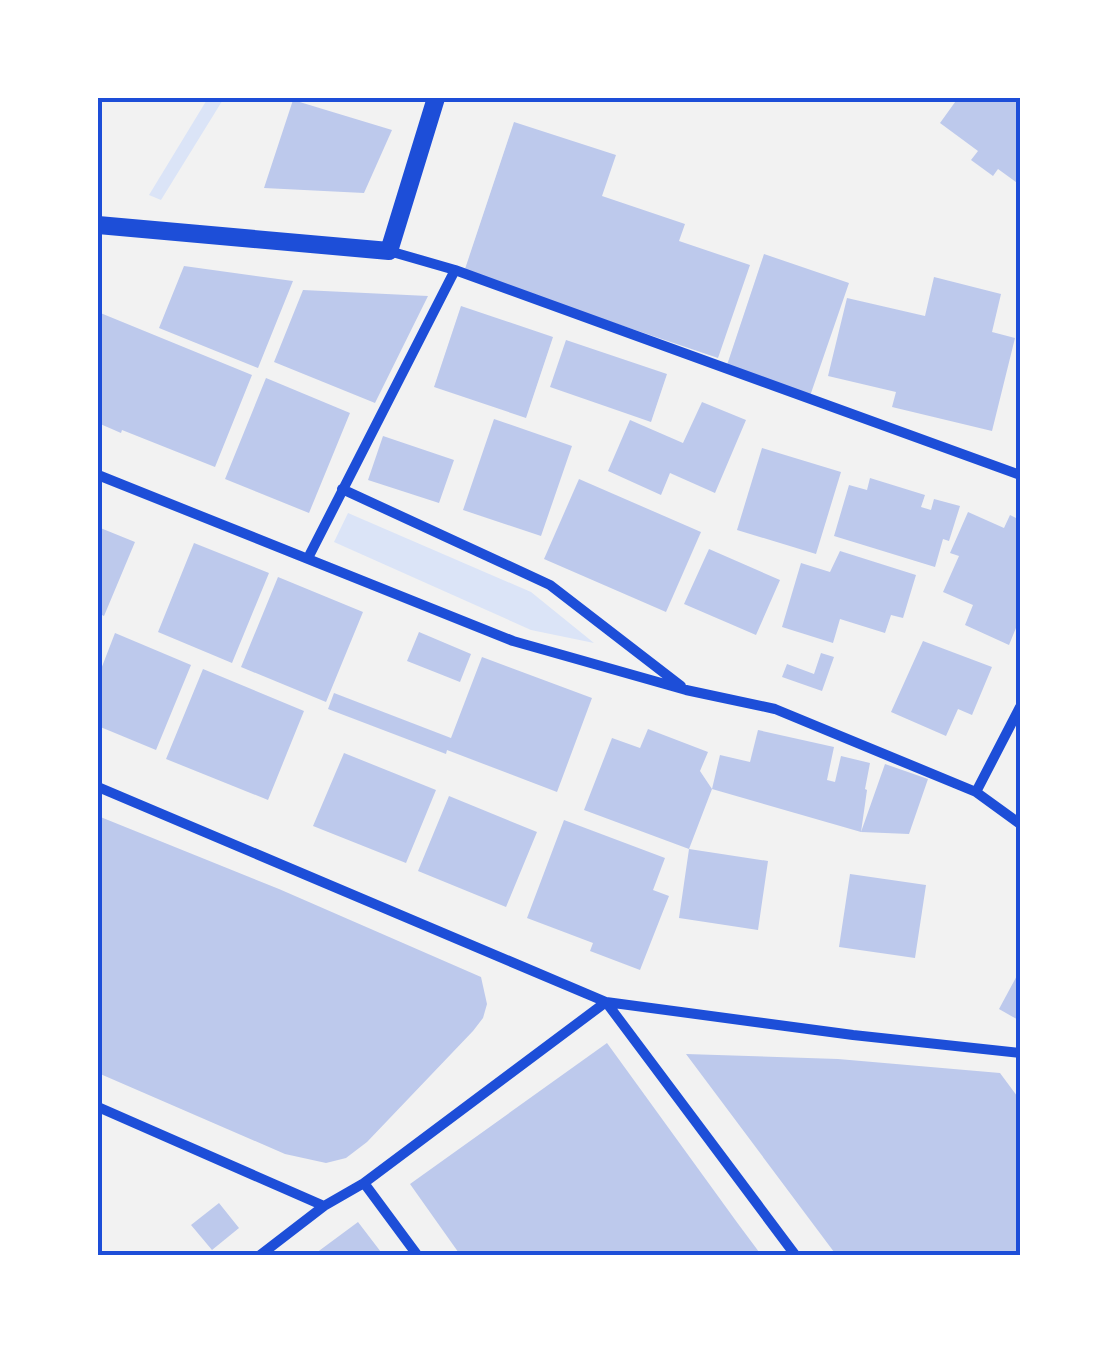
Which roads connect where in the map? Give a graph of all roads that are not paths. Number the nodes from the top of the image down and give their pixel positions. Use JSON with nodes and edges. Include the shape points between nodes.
{"nodes":[{"id":1,"x":436,"y":98,"type":"edge"},
{"id":2,"x":98,"y":225,"type":"edge"},
{"id":3,"x":389,"y":251,"type":"junction"},
{"id":4,"x":454,"y":270,"type":"junction"},
{"id":5,"x":98,"y":475,"type":"edge"},
{"id":6,"x":1020,"y":475,"type":"edge"},
{"id":7,"x":342,"y":489,"type":"junction"},
{"id":8,"x":308,"y":558,"type":"junction"},
{"id":9,"x":686,"y":690,"type":"junction"},
{"id":10,"x":1020,"y":707,"type":"edge"},
{"id":11,"x":98,"y":786,"type":"edge"},
{"id":12,"x":976,"y":792,"type":"junction"},
{"id":13,"x":1020,"y":824,"type":"edge"},
{"id":14,"x":606,"y":1002,"type":"junction"},
{"id":15,"x":1020,"y":1053,"type":"edge"},
{"id":16,"x":98,"y":1107,"type":"edge"},
{"id":17,"x":364,"y":1182,"type":"junction"},
{"id":18,"x":324,"y":1206,"type":"junction"},
{"id":19,"x":259,"y":1256,"type":"edge"},
{"id":20,"x":418,"y":1256,"type":"edge"},
{"id":21,"x":796,"y":1256,"type":"edge"}],
"edges":[{"from":1,"to":3,"type":"street"},
{"from":2,"to":3,"type":"street"},
{"from":3,"to":4,"type":"street"},
{"from":4,"to":6,"type":"street"},
{"from":4,"to":7,"type":"street"},
{"from":5,"to":8,"type":"street"},
{"from":7,"to":8,"type":"street"},
{"from":7,"to":9,"type":"street","via":[[550,586]]},
{"from":8,"to":9,"type":"street","via":[[513,641]]},
{"from":9,"to":12,"type":"street","via":[[775,709]]},
{"from":10,"to":12,"type":"street"},
{"from":11,"to":14,"type":"street"},
{"from":12,"to":13,"type":"street"},
{"from":14,"to":15,"type":"street"},
{"from":14,"to":17,"type":"street"},
{"from":14,"to":21,"type":"street"},
{"from":16,"to":18,"type":"street"},
{"from":17,"to":18,"type":"street"},
{"from":17,"to":20,"type":"street"},
{"from":18,"to":19,"type":"street"}]}
